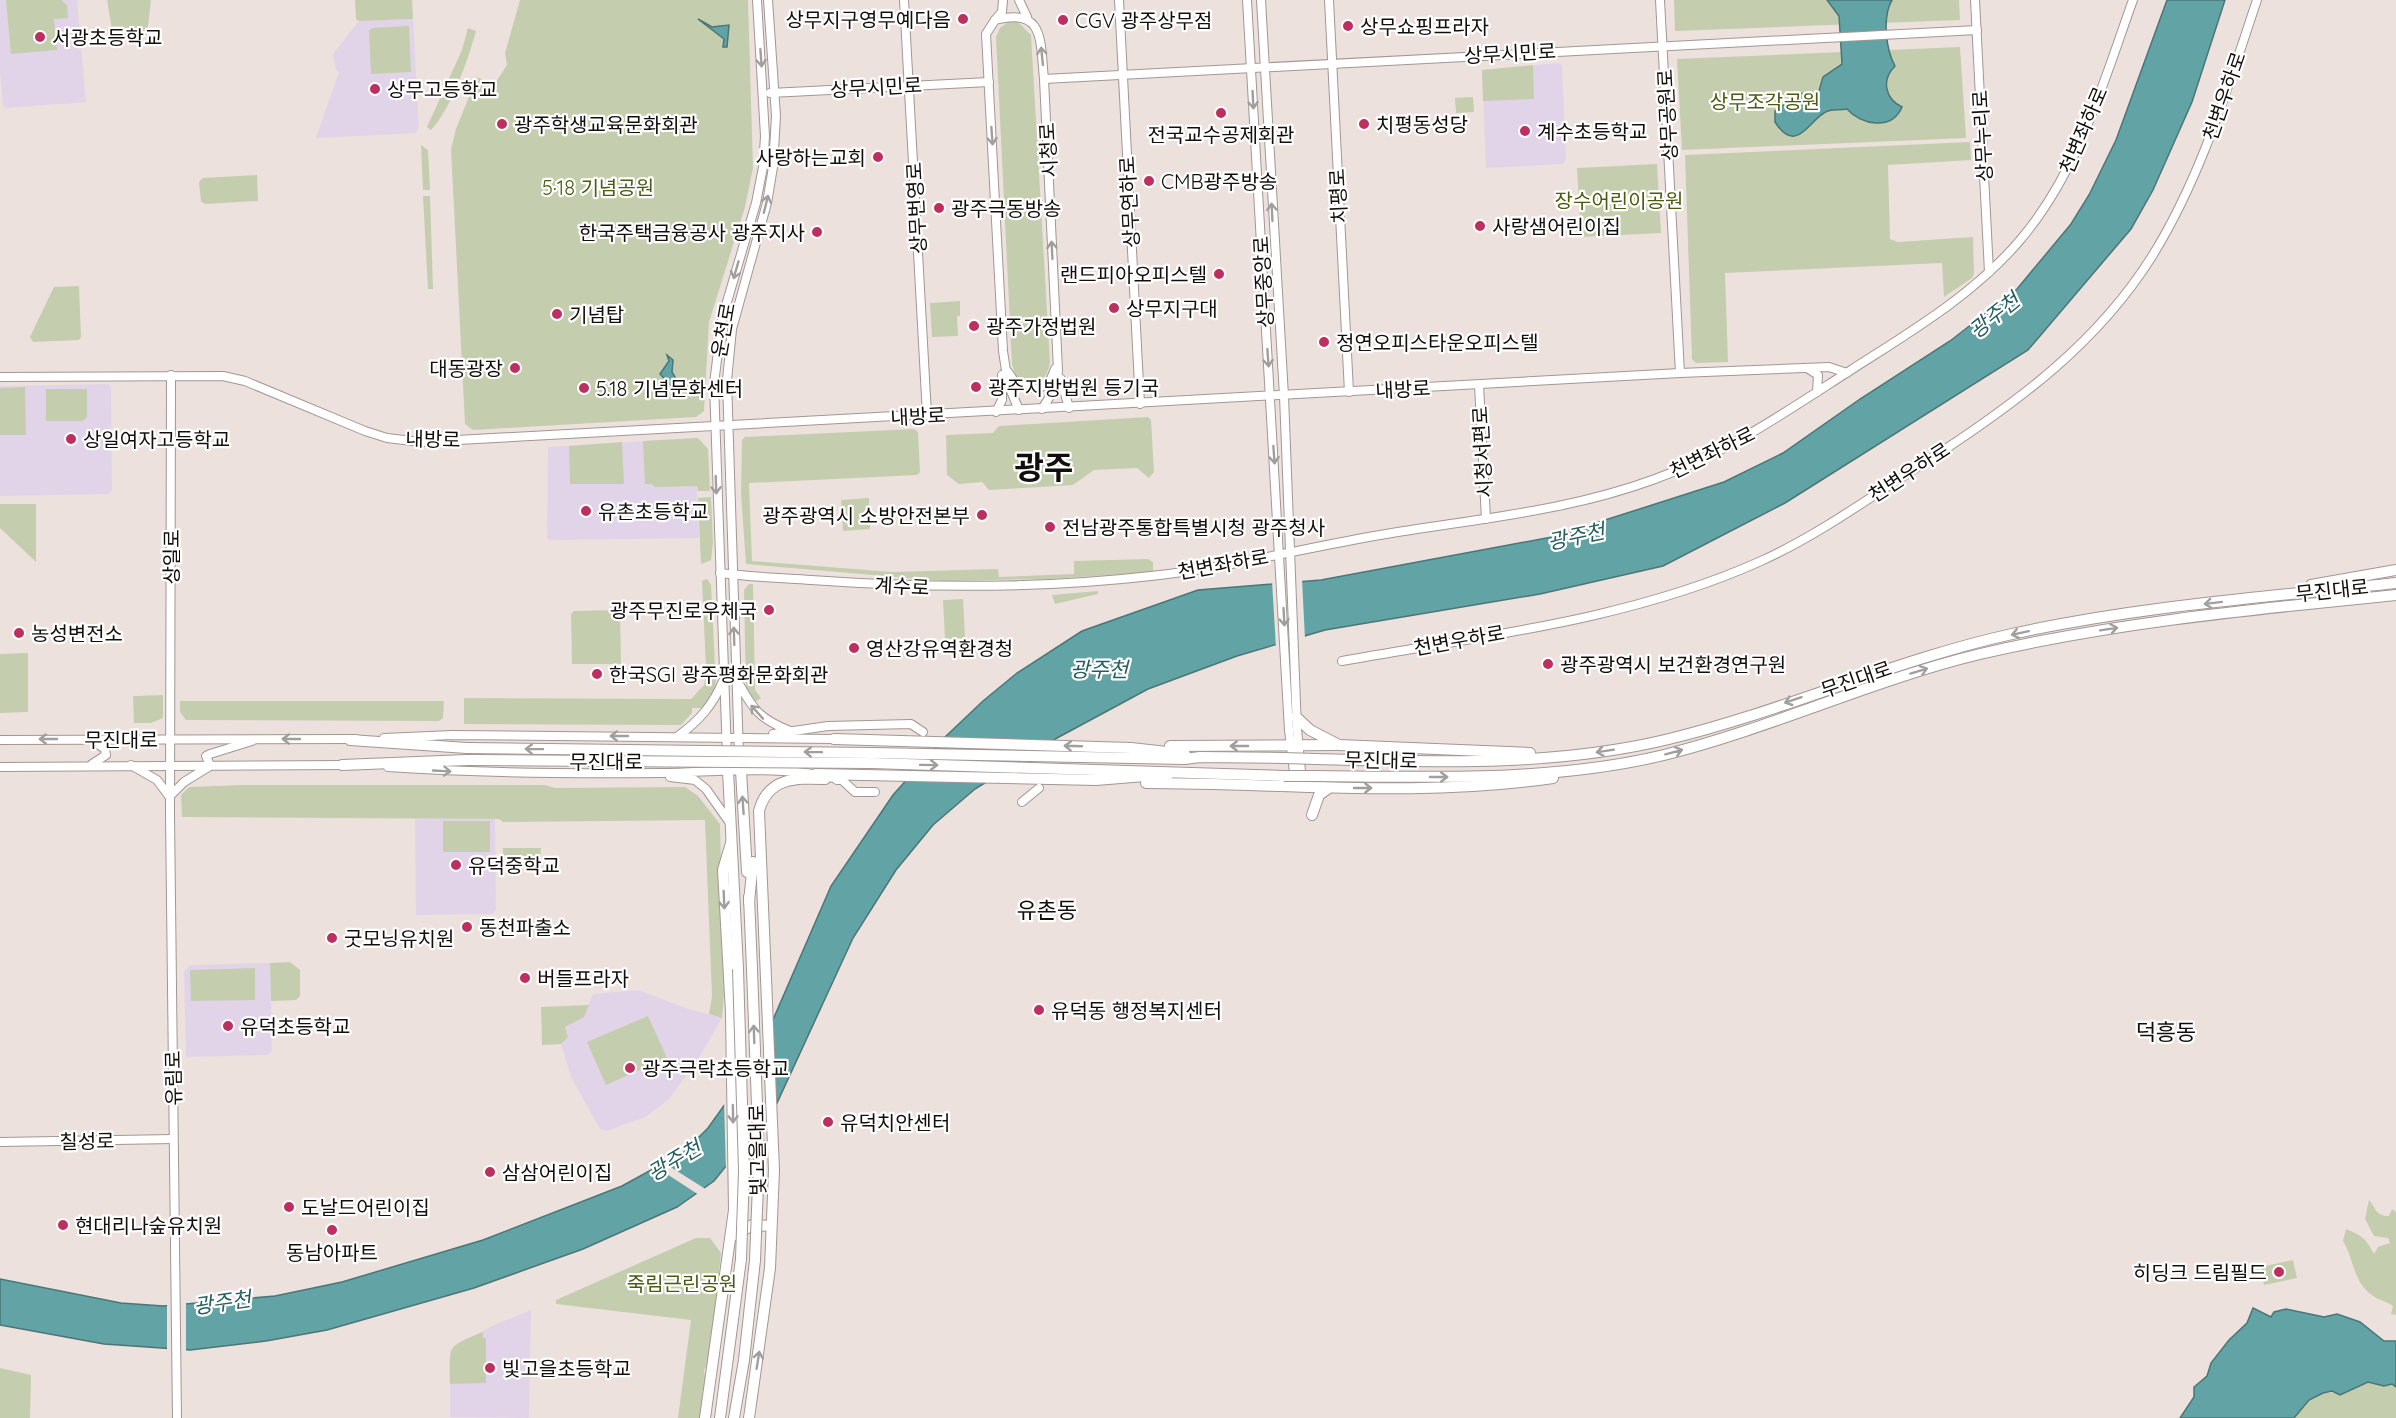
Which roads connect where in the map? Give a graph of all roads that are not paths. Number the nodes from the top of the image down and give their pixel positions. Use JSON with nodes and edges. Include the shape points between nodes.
{"nodes":[{"id":1,"x":758,"y":0,"type":"edge"},
{"id":2,"x":768,"y":0,"type":"edge"},
{"id":3,"x":904,"y":0,"type":"edge"},
{"id":4,"x":1003,"y":0,"type":"edge"},
{"id":5,"x":1019,"y":0,"type":"edge"},
{"id":6,"x":1119,"y":0,"type":"edge"},
{"id":7,"x":1247,"y":0,"type":"edge"},
{"id":8,"x":1261,"y":0,"type":"edge"},
{"id":9,"x":1329,"y":0,"type":"edge"},
{"id":10,"x":1660,"y":0,"type":"edge"},
{"id":11,"x":1975,"y":0,"type":"edge"},
{"id":12,"x":2133,"y":0,"type":"edge"},
{"id":13,"x":2257,"y":0,"type":"edge"},
{"id":14,"x":1027,"y":17,"type":"junction"},
{"id":15,"x":995,"y":20,"type":"junction"},
{"id":16,"x":1977,"y":30,"type":"junction"},
{"id":17,"x":1663,"y":46,"type":"junction"},
{"id":18,"x":1331,"y":63,"type":"junction"},
{"id":19,"x":1264,"y":67,"type":"junction"},
{"id":20,"x":1251,"y":68,"type":"junction"},
{"id":21,"x":1123,"y":74,"type":"junction"},
{"id":22,"x":1044,"y":78,"type":"junction"},
{"id":23,"x":989,"y":82,"type":"junction"},
{"id":24,"x":909,"y":86,"type":"junction"},
{"id":25,"x":763,"y":93,"type":"junction"},
{"id":26,"x":774,"y":93,"type":"junction"},
{"id":27,"x":1989,"y":272,"type":"junction"},
{"id":28,"x":1004,"y":360,"type":"junction"},
{"id":29,"x":1058,"y":365,"type":"junction"},
{"id":30,"x":1807,"y":368,"type":"junction"},
{"id":31,"x":1680,"y":373,"type":"junction"},
{"id":32,"x":1846,"y":373,"type":"junction"},
{"id":33,"x":171,"y":375,"type":"junction"},
{"id":34,"x":0,"y":377,"type":"edge"},
{"id":35,"x":1479,"y":385,"type":"junction"},
{"id":36,"x":1348,"y":392,"type":"junction"},
{"id":37,"x":1817,"y":392,"type":"junction"},
{"id":38,"x":1284,"y":396,"type":"junction"},
{"id":39,"x":1270,"y":397,"type":"junction"},
{"id":40,"x":1140,"y":404,"type":"junction"},
{"id":41,"x":1069,"y":408,"type":"junction"},
{"id":42,"x":1042,"y":409,"type":"junction"},
{"id":43,"x":1019,"y":410,"type":"junction"},
{"id":44,"x":996,"y":411,"type":"junction"},
{"id":45,"x":927,"y":415,"type":"junction"},
{"id":46,"x":728,"y":426,"type":"junction"},
{"id":47,"x":715,"y":427,"type":"junction"},
{"id":48,"x":1486,"y":519,"type":"junction"},
{"id":49,"x":1291,"y":552,"type":"junction"},
{"id":50,"x":1281,"y":553,"type":"junction"},
{"id":51,"x":2396,"y":570,"type":"edge"},
{"id":52,"x":720,"y":573,"type":"junction"},
{"id":53,"x":732,"y":575,"type":"junction"},
{"id":54,"x":1085,"y":582,"type":"joint"},
{"id":55,"x":2396,"y":583,"type":"edge"},
{"id":56,"x":2394,"y":595,"type":"edge"},
{"id":57,"x":2239,"y":600,"type":"junction"},
{"id":58,"x":1342,"y":661,"type":"dead end"},
{"id":59,"x":1291,"y":670,"type":"junction"},
{"id":60,"x":724,"y":678,"type":"junction"},
{"id":61,"x":736,"y":679,"type":"junction"},
{"id":62,"x":1296,"y":717,"type":"junction"},
{"id":63,"x":790,"y":731,"type":"junction"},
{"id":64,"x":923,"y":732,"type":"dead end"},
{"id":65,"x":678,"y":736,"type":"junction"},
{"id":66,"x":726,"y":736,"type":"junction"},
{"id":67,"x":738,"y":736,"type":"junction"},
{"id":68,"x":761,"y":737,"type":"junction"},
{"id":69,"x":170,"y":738,"type":"junction"},
{"id":70,"x":783,"y":738,"type":"junction"},
{"id":71,"x":89,"y":739,"type":"junction"},
{"id":72,"x":257,"y":739,"type":"junction"},
{"id":73,"x":834,"y":739,"type":"junction"},
{"id":74,"x":0,"y":740,"type":"edge"},
{"id":75,"x":350,"y":740,"type":"junction"},
{"id":76,"x":1339,"y":745,"type":"junction"},
{"id":77,"x":1294,"y":746,"type":"junction"},
{"id":78,"x":1131,"y":748,"type":"junction"},
{"id":79,"x":1200,"y":757,"type":"junction"},
{"id":80,"x":1557,"y":757,"type":"junction"},
{"id":81,"x":1109,"y":763,"type":"junction"},
{"id":82,"x":872,"y":764,"type":"junction"},
{"id":83,"x":131,"y":765,"type":"junction"},
{"id":84,"x":170,"y":765,"type":"junction"},
{"id":85,"x":210,"y":765,"type":"junction"},
{"id":86,"x":342,"y":765,"type":"junction"},
{"id":87,"x":89,"y":766,"type":"junction"},
{"id":88,"x":0,"y":767,"type":"edge"},
{"id":89,"x":1596,"y":767,"type":"junction"},
{"id":90,"x":728,"y":771,"type":"junction"},
{"id":91,"x":741,"y":771,"type":"junction"},
{"id":92,"x":780,"y":771,"type":"junction"},
{"id":93,"x":678,"y":772,"type":"junction"},
{"id":94,"x":646,"y":773,"type":"junction"},
{"id":95,"x":1169,"y":774,"type":"junction"},
{"id":96,"x":822,"y":776,"type":"junction"},
{"id":97,"x":1096,"y":780,"type":"junction"},
{"id":98,"x":1300,"y":788,"type":"junction"},
{"id":99,"x":1329,"y":788,"type":"junction"},
{"id":100,"x":1039,"y":789,"type":"dead end"},
{"id":101,"x":875,"y":792,"type":"dead end"},
{"id":102,"x":170,"y":796,"type":"junction"},
{"id":103,"x":1022,"y":802,"type":"dead end"},
{"id":104,"x":1312,"y":815,"type":"dead end"},
{"id":105,"x":730,"y":823,"type":"junction"},
{"id":106,"x":730,"y":843,"type":"junction"},
{"id":107,"x":749,"y":902,"type":"junction"},
{"id":108,"x":173,"y":1139,"type":"junction"},
{"id":109,"x":0,"y":1142,"type":"edge"},
{"id":110,"x":771,"y":1226,"type":"junction"},
{"id":111,"x":727,"y":1250,"type":"junction"},
{"id":112,"x":177,"y":1418,"type":"edge"},
{"id":113,"x":705,"y":1418,"type":"edge"},
{"id":114,"x":720,"y":1418,"type":"edge"},
{"id":115,"x":734,"y":1418,"type":"edge"},
{"id":116,"x":749,"y":1418,"type":"edge"}],
"edges":[{"from":1,"to":25,"type":"street","name":"운천로","one_way":true},
{"from":2,"to":26,"type":"street","name":"운천로"},
{"from":3,"to":24,"type":"street","name":"상무번영로"},
{"from":4,"to":15,"type":"street","via":[[1002,12]]},
{"from":5,"to":14,"type":"street","name":"시청로"},
{"from":6,"to":21,"type":"street","name":"상무연하로"},
{"from":7,"to":20,"type":"street","name":"상무중앙로"},
{"from":8,"to":19,"type":"street","name":"상무중앙로"},
{"from":9,"to":18,"type":"street","name":"치평로"},
{"from":10,"to":17,"type":"street","name":"상무공원로"},
{"from":11,"to":16,"type":"street","name":"상무누리로"},
{"from":12,"to":27,"type":"street","name":"천변좌하로","via":[[2068,171],[2020,241]]},
{"from":13,"to":58,"type":"street","name":"천변우하로","via":[[2195,175],[2151,257],[2104,320],[2064,362],[2021,398],[1791,545],[1717,579],[1576,619]]},
{"from":14,"to":15,"type":"street"},
{"from":22,"to":14,"type":"street","name":"시청로","one_way":true,"via":[[1040,34]]},
{"from":15,"to":23,"type":"street","via":[[986,34]]},
{"from":16,"to":17,"type":"street","name":"상무시민로"},
{"from":16,"to":27,"type":"street","name":"상무누리로"},
{"from":17,"to":18,"type":"street","name":"상무시민로"},
{"from":17,"to":31,"type":"street","name":"상무공원로"},
{"from":18,"to":19,"type":"street","name":"상무시민로"},
{"from":18,"to":36,"type":"street","name":"치평로"},
{"from":19,"to":20,"type":"street","name":"상무시민로"},
{"from":38,"to":19,"type":"street","name":"상무중앙로","one_way":true},
{"from":20,"to":21,"type":"street","name":"상무시민로"},
{"from":20,"to":39,"type":"street","name":"상무중앙로","one_way":true},
{"from":21,"to":22,"type":"street","name":"상무시민로"},
{"from":21,"to":40,"type":"street","name":"상무연하로"},
{"from":29,"to":22,"type":"street","name":"시청로","one_way":true},
{"from":23,"to":24,"type":"street","name":"상무시민로"},
{"from":23,"to":28,"type":"street","one_way":true},
{"from":24,"to":26,"type":"street","name":"상무시민로"},
{"from":24,"to":45,"type":"street","name":"상무번영로"},
{"from":25,"to":26,"type":"street","name":"상무시민로"},
{"from":25,"to":47,"type":"street","name":"운천로","one_way":true,"via":[[763,167],[722,319],[714,384]]},
{"from":46,"to":26,"type":"street","name":"운천로","one_way":true,"via":[[732,329],[767,203],[773,166]]},
{"from":27,"to":32,"type":"street","name":"천변좌하로","via":[[1937,313]]},
{"from":28,"to":29,"type":"street","via":[[1012,381],[1032,389],[1050,381]]},
{"from":28,"to":43,"type":"street","via":[[1008,384]]},
{"from":28,"to":44,"type":"street","via":[[1002,400]]},
{"from":29,"to":41,"type":"street","name":"시청로"},
{"from":29,"to":42,"type":"street","name":"시청로","via":[[1057,385]]},
{"from":30,"to":31,"type":"street","name":"내방로"},
{"from":30,"to":32,"type":"street","name":"내방로","via":[[1829,367]]},
{"from":30,"to":37,"type":"street","via":[[1818,375]]},
{"from":31,"to":35,"type":"street","name":"내방로"},
{"from":32,"to":37,"type":"street","name":"천변좌하로"},
{"from":33,"to":34,"type":"street","name":"내방로"},
{"from":33,"to":47,"type":"street","name":"내방로","via":[[207,374],[245,381],[387,438],[421,442]]},
{"from":33,"to":69,"type":"street","name":"상일로"},
{"from":35,"to":36,"type":"street","name":"내방로"},
{"from":35,"to":48,"type":"street","name":"시청서편로"},
{"from":36,"to":38,"type":"street","name":"내방로"},
{"from":37,"to":48,"type":"street","name":"천변좌하로","via":[[1745,438],[1655,479],[1582,502]]},
{"from":38,"to":39,"type":"street","name":"내방로"},
{"from":38,"to":49,"type":"street","name":"상무중앙로"},
{"from":39,"to":40,"type":"street","name":"내방로"},
{"from":39,"to":50,"type":"street","name":"상무중앙로","one_way":true},
{"from":40,"to":41,"type":"street","name":"내방로"},
{"from":41,"to":42,"type":"street","name":"내방로"},
{"from":42,"to":43,"type":"street","name":"내방로"},
{"from":43,"to":44,"type":"street","name":"내방로"},
{"from":44,"to":45,"type":"street","name":"내방로"},
{"from":45,"to":46,"type":"street","name":"내방로"},
{"from":46,"to":47,"type":"street","name":"내방로"},
{"from":46,"to":53,"type":"street","name":"운천로"},
{"from":47,"to":52,"type":"street","name":"운천로","one_way":true},
{"from":48,"to":49,"type":"street","name":"천변좌하로"},
{"from":49,"to":50,"type":"street","name":"천변좌하로"},
{"from":49,"to":59,"type":"street","name":"상무중앙로"},
{"from":50,"to":54,"type":"street","name":"천변좌하로","via":[[1152,576]]},
{"from":50,"to":59,"type":"street","name":"상무중앙로","one_way":true},
{"from":51,"to":57,"type":"highway"},
{"from":52,"to":53,"type":"street","name":"계수로"},
{"from":52,"to":60,"type":"street","name":"운천로"},
{"from":53,"to":54,"type":"street","name":"계수로","via":[[923,587]]},
{"from":61,"to":53,"type":"street","name":"운천로","one_way":true},
{"from":55,"to":57,"type":"highway","name":"무진대로"},
{"from":89,"to":56,"type":"highway","name":"무진대로","one_way":true,"via":[[1714,741],[1895,678],[2042,640],[2134,625]]},
{"from":57,"to":80,"type":"highway","name":"무진대로","one_way":true,"via":[[2085,620],[2013,634],[1887,668],[1737,720],[1668,739]]},
{"from":59,"to":62,"type":"street"},
{"from":59,"to":77,"type":"street"},
{"from":60,"to":65,"type":"street","via":[[715,699]]},
{"from":60,"to":66,"type":"street","name":"운천로"},
{"from":63,"to":61,"type":"street","one_way":true,"via":[[755,712]]},
{"from":61,"to":67,"type":"street","name":"운천로"},
{"from":62,"to":76,"type":"highway","via":[[1310,730]]},
{"from":62,"to":77,"type":"street"},
{"from":63,"to":64,"type":"street","via":[[911,724]]},
{"from":63,"to":68,"type":"street"},
{"from":63,"to":73,"type":"street","via":[[823,733]]},
{"from":65,"to":66,"type":"street","name":"무진대로"},
{"from":65,"to":75,"type":"street","name":"무진대로","one_way":true,"via":[[452,735]]},
{"from":65,"to":93,"type":"street","via":[[693,746],[694,756],[691,764]]},
{"from":66,"to":67,"type":"street","name":"무진대로"},
{"from":66,"to":90,"type":"street","name":"빛고을대로"},
{"from":67,"to":68,"type":"street","name":"무진대로"},
{"from":67,"to":91,"type":"street","name":"빛고을대로"},
{"from":68,"to":70,"type":"street"},
{"from":69,"to":71,"type":"street","name":"무진대로"},
{"from":69,"to":72,"type":"street","name":"무진대로"},
{"from":69,"to":84,"type":"street","name":"유림로"},
{"from":70,"to":73,"type":"street"},
{"from":70,"to":92,"type":"street","via":[[769,753]]},
{"from":71,"to":74,"type":"street","name":"무진대로","one_way":true},
{"from":71,"to":87,"type":"street","via":[[100,744],[106,755]]},
{"from":75,"to":72,"type":"street","name":"무진대로","one_way":true},
{"from":72,"to":85,"type":"street","via":[[206,756]]},
{"from":78,"to":73,"type":"highway","one_way":true},
{"from":82,"to":75,"type":"highway","name":"무진대로","one_way":true,"bridge":true},
{"from":76,"to":77,"type":"highway"},
{"from":76,"to":80,"type":"highway"},
{"from":77,"to":78,"type":"highway","one_way":true},
{"from":77,"to":98,"type":"street"},
{"from":78,"to":79,"type":"highway"},
{"from":79,"to":80,"type":"highway","name":"무진대로","bridge":true,"via":[[1490,761]]},
{"from":79,"to":81,"type":"highway"},
{"from":81,"to":82,"type":"highway"},
{"from":81,"to":95,"type":"highway"},
{"from":82,"to":86,"type":"highway","name":"무진대로","bridge":true,"via":[[467,760]]},
{"from":82,"to":96,"type":"highway"},
{"from":82,"to":97,"type":"highway"},
{"from":83,"to":84,"type":"street","name":"무진대로"},
{"from":83,"to":87,"type":"street","name":"무진대로"},
{"from":83,"to":102,"type":"street","via":[[157,780]]},
{"from":84,"to":85,"type":"street","name":"무진대로"},
{"from":84,"to":102,"type":"street","name":"유림로"},
{"from":85,"to":86,"type":"street","name":"무진대로"},
{"from":85,"to":102,"type":"street"},
{"from":86,"to":94,"type":"street","name":"무진대로","one_way":true,"via":[[448,771]]},
{"from":87,"to":88,"type":"street","name":"무진대로"},
{"from":95,"to":89,"type":"highway","name":"무진대로","one_way":true,"bridge":true,"via":[[1489,777]]},
{"from":99,"to":89,"type":"highway","one_way":true,"via":[[1479,787],[1571,775]]},
{"from":90,"to":91,"type":"street","name":"무진대로"},
{"from":90,"to":93,"type":"street","name":"무진대로"},
{"from":90,"to":105,"type":"highway","name":"빛고을대로"},
{"from":91,"to":92,"type":"street","name":"무진대로"},
{"from":107,"to":91,"type":"highway","name":"빛고을대로","one_way":true},
{"from":92,"to":96,"type":"street","name":"무진대로"},
{"from":93,"to":94,"type":"street","name":"무진대로"},
{"from":94,"to":105,"type":"street","via":[[695,780]]},
{"from":95,"to":97,"type":"highway"},
{"from":96,"to":101,"type":"street","via":[[842,780],[855,792]]},
{"from":96,"to":107,"type":"highway","via":[[783,777],[770,784],[759,798],[754,818]]},
{"from":96,"to":110,"type":"highway","via":[[779,783],[766,795],[759,811],[774,1170]]},
{"from":97,"to":98,"type":"highway"},
{"from":98,"to":99,"type":"highway"},
{"from":99,"to":104,"type":"highway","via":[[1319,795]]},
{"from":100,"to":103,"type":"street"},
{"from":102,"to":108,"type":"street","name":"유림로"},
{"from":105,"to":106,"type":"highway","name":"빛고을대로"},
{"from":106,"to":111,"type":"highway","one_way":true,"via":[[723,870],[731,1013],[734,1191]]},
{"from":106,"to":114,"type":"highway","name":"빛고을대로","bridge":true,"via":[[744,1171],[741,1259]]},
{"from":115,"to":107,"type":"highway","name":"빛고을대로","one_way":true,"bridge":true,"via":[[755,1260],[759,1160]]},
{"from":108,"to":109,"type":"street","name":"칠성로"},
{"from":108,"to":112,"type":"street","name":"유림로"},
{"from":110,"to":111,"type":"highway","via":[[752,1225],[738,1233]]},
{"from":116,"to":110,"type":"highway","one_way":true,"via":[[764,1319]]},
{"from":111,"to":113,"type":"highway"}]}
